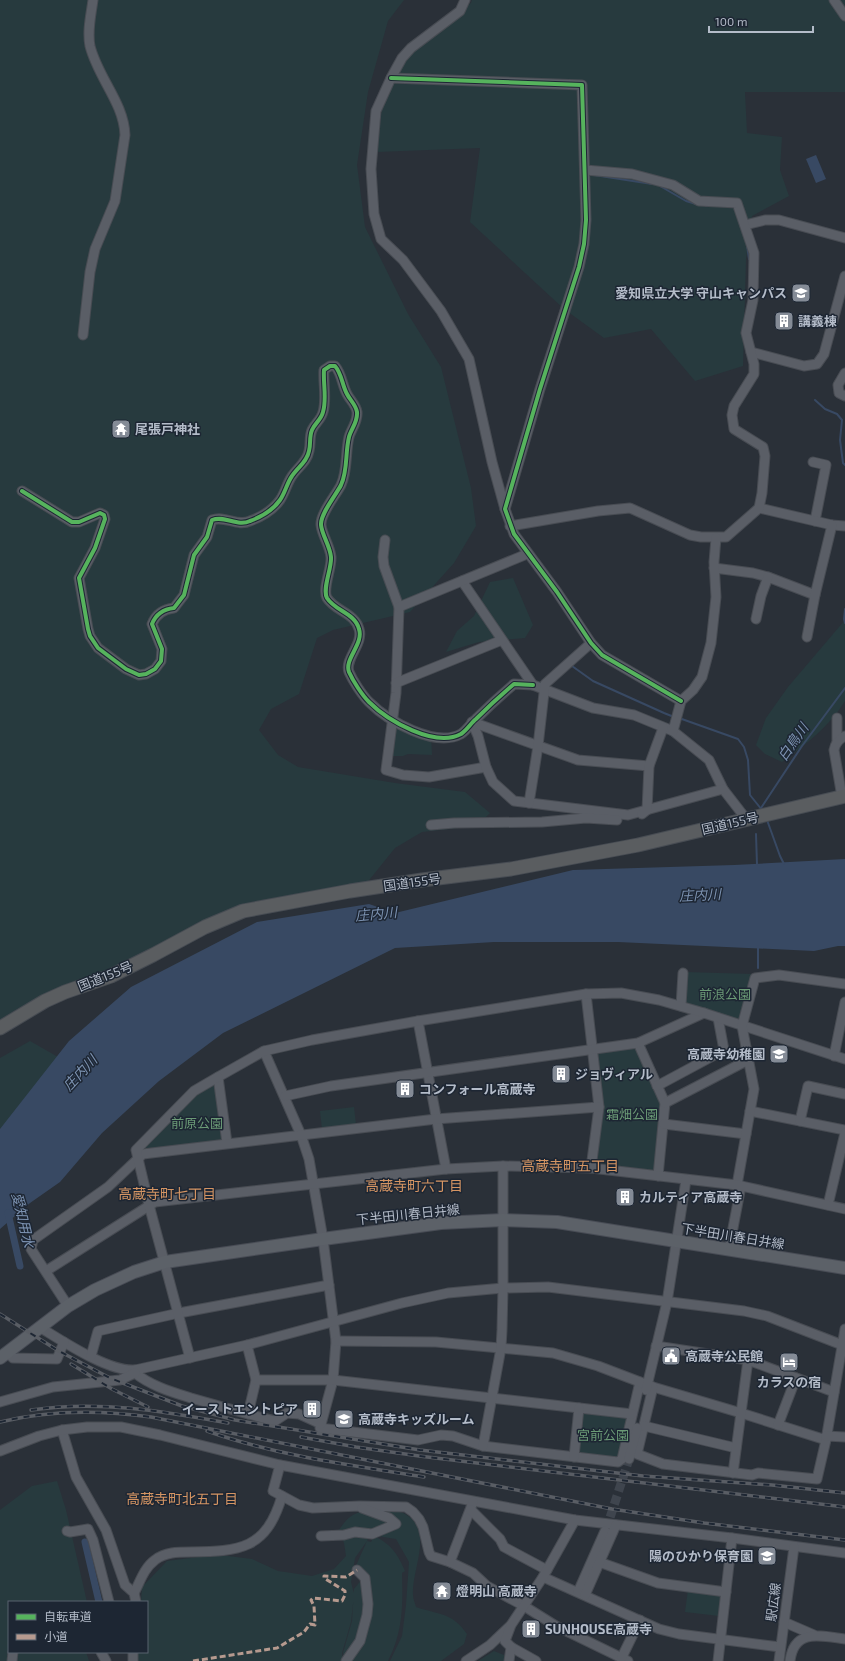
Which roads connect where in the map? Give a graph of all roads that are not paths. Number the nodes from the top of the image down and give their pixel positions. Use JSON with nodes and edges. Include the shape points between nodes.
{"nodes":[{"id":1,"x":93,"y":0,"type":"edge"},
{"id":2,"x":465,"y":0,"type":"edge"},
{"id":3,"x":834,"y":0,"type":"edge"},
{"id":4,"x":845,"y":16,"type":"edge"},
{"id":5,"x":391,"y":78,"type":"junction"},
{"id":6,"x":585,"y":170,"type":"junction"},
{"id":7,"x":745,"y":225,"type":"junction"},
{"id":8,"x":845,"y":238,"type":"edge"},
{"id":9,"x":845,"y":276,"type":"edge"},
{"id":10,"x":84,"y":335,"type":"dead end"},
{"id":11,"x":751,"y":352,"type":"junction"},
{"id":12,"x":845,"y":373,"type":"edge"},
{"id":13,"x":845,"y":396,"type":"edge"},
{"id":14,"x":813,"y":462,"type":"dead end"},
{"id":15,"x":22,"y":491,"type":"dead end"},
{"id":16,"x":759,"y":508,"type":"junction"},
{"id":17,"x":505,"y":509,"type":"junction"},
{"id":18,"x":815,"y":521,"type":"junction"},
{"id":19,"x":832,"y":525,"type":"junction"},
{"id":20,"x":510,"y":526,"type":"junction"},
{"id":21,"x":845,"y":526,"type":"edge"},
{"id":22,"x":716,"y":538,"type":"junction"},
{"id":23,"x":385,"y":540,"type":"dead end"},
{"id":24,"x":527,"y":554,"type":"junction"},
{"id":25,"x":714,"y":568,"type":"junction"},
{"id":26,"x":768,"y":577,"type":"junction"},
{"id":27,"x":462,"y":581,"type":"junction"},
{"id":28,"x":815,"y":595,"type":"junction"},
{"id":29,"x":398,"y":607,"type":"junction"},
{"id":30,"x":756,"y":619,"type":"dead end"},
{"id":31,"x":807,"y":637,"type":"dead end"},
{"id":32,"x":502,"y":640,"type":"junction"},
{"id":33,"x":591,"y":643,"type":"junction"},
{"id":34,"x":396,"y":683,"type":"junction"},
{"id":35,"x":533,"y":685,"type":"junction"},
{"id":36,"x":543,"y":688,"type":"junction"},
{"id":37,"x":681,"y":701,"type":"junction"},
{"id":38,"x":837,"y":718,"type":"dead end"},
{"id":39,"x":393,"y":719,"type":"junction"},
{"id":40,"x":472,"y":722,"type":"junction"},
{"id":41,"x":662,"y":728,"type":"junction"},
{"id":42,"x":674,"y":728,"type":"junction"},
{"id":43,"x":845,"y":736,"type":"edge"},
{"id":44,"x":838,"y":742,"type":"junction"},
{"id":45,"x":538,"y":746,"type":"junction"},
{"id":46,"x":649,"y":766,"type":"junction"},
{"id":47,"x":486,"y":767,"type":"junction"},
{"id":48,"x":723,"y":789,"type":"junction"},
{"id":49,"x":844,"y":796,"type":"edge"},
{"id":50,"x":529,"y":803,"type":"junction"},
{"id":51,"x":647,"y":810,"type":"junction"},
{"id":52,"x":747,"y":820,"type":"junction"},
{"id":53,"x":431,"y":825,"type":"dead end"},
{"id":54,"x":683,"y":973,"type":"dead end"},
{"id":55,"x":845,"y":984,"type":"edge"},
{"id":56,"x":586,"y":994,"type":"junction"},
{"id":57,"x":681,"y":1006,"type":"junction"},
{"id":58,"x":845,"y":1006,"type":"edge"},
{"id":59,"x":704,"y":1013,"type":"junction"},
{"id":60,"x":718,"y":1018,"type":"junction"},
{"id":61,"x":418,"y":1021,"type":"junction"},
{"id":62,"x":742,"y":1026,"type":"junction"},
{"id":63,"x":0,"y":1028,"type":"edge"},
{"id":64,"x":638,"y":1044,"type":"junction"},
{"id":65,"x":592,"y":1049,"type":"junction"},
{"id":66,"x":264,"y":1052,"type":"junction"},
{"id":67,"x":834,"y":1056,"type":"junction"},
{"id":68,"x":845,"y":1059,"type":"edge"},
{"id":69,"x":748,"y":1060,"type":"junction"},
{"id":70,"x":428,"y":1072,"type":"junction"},
{"id":71,"x":218,"y":1078,"type":"junction"},
{"id":72,"x":657,"y":1086,"type":"junction"},
{"id":73,"x":845,"y":1094,"type":"edge"},
{"id":74,"x":285,"y":1096,"type":"junction"},
{"id":75,"x":666,"y":1103,"type":"junction"},
{"id":76,"x":599,"y":1107,"type":"junction"},
{"id":77,"x":750,"y":1111,"type":"junction"},
{"id":78,"x":436,"y":1119,"type":"junction"},
{"id":79,"x":800,"y":1121,"type":"junction"},
{"id":80,"x":664,"y":1124,"type":"junction"},
{"id":81,"x":845,"y":1130,"type":"edge"},
{"id":82,"x":845,"y":1133,"type":"edge"},
{"id":83,"x":301,"y":1134,"type":"junction"},
{"id":84,"x":746,"y":1134,"type":"junction"},
{"id":85,"x":227,"y":1144,"type":"junction"},
{"id":86,"x":138,"y":1158,"type":"junction"},
{"id":87,"x":503,"y":1166,"type":"junction"},
{"id":88,"x":591,"y":1168,"type":"junction"},
{"id":89,"x":446,"y":1169,"type":"junction"},
{"id":90,"x":658,"y":1176,"type":"junction"},
{"id":91,"x":686,"y":1180,"type":"junction"},
{"id":92,"x":315,"y":1184,"type":"junction"},
{"id":93,"x":739,"y":1186,"type":"junction"},
{"id":94,"x":149,"y":1205,"type":"junction"},
{"id":95,"x":828,"y":1205,"type":"junction"},
{"id":96,"x":845,"y":1209,"type":"edge"},
{"id":97,"x":503,"y":1220,"type":"junction"},
{"id":98,"x":323,"y":1239,"type":"junction"},
{"id":99,"x":675,"y":1240,"type":"junction"},
{"id":100,"x":729,"y":1249,"type":"junction"},
{"id":101,"x":165,"y":1262,"type":"junction"},
{"id":102,"x":845,"y":1268,"type":"edge"},
{"id":103,"x":46,"y":1271,"type":"junction"},
{"id":104,"x":329,"y":1285,"type":"junction"},
{"id":105,"x":504,"y":1288,"type":"junction"},
{"id":106,"x":667,"y":1302,"type":"junction"},
{"id":107,"x":68,"y":1306,"type":"junction"},
{"id":108,"x":179,"y":1313,"type":"junction"},
{"id":109,"x":334,"y":1322,"type":"junction"},
{"id":110,"x":41,"y":1328,"type":"junction"},
{"id":111,"x":845,"y":1329,"type":"edge"},
{"id":112,"x":336,"y":1341,"type":"junction"},
{"id":113,"x":64,"y":1342,"type":"junction"},
{"id":114,"x":247,"y":1345,"type":"junction"},
{"id":115,"x":844,"y":1345,"type":"edge"},
{"id":116,"x":656,"y":1346,"type":"junction"},
{"id":117,"x":501,"y":1348,"type":"junction"},
{"id":118,"x":4,"y":1356,"type":"edge"},
{"id":119,"x":91,"y":1356,"type":"junction"},
{"id":120,"x":190,"y":1358,"type":"junction"},
{"id":121,"x":748,"y":1360,"type":"junction"},
{"id":122,"x":135,"y":1372,"type":"junction"},
{"id":123,"x":796,"y":1378,"type":"junction"},
{"id":124,"x":256,"y":1380,"type":"junction"},
{"id":125,"x":333,"y":1380,"type":"junction"},
{"id":126,"x":647,"y":1385,"type":"junction"},
{"id":127,"x":834,"y":1392,"type":"junction"},
{"id":128,"x":491,"y":1398,"type":"junction"},
{"id":129,"x":0,"y":1402,"type":"edge"},
{"id":130,"x":579,"y":1408,"type":"junction"},
{"id":131,"x":741,"y":1413,"type":"junction"},
{"id":132,"x":248,"y":1414,"type":"junction"},
{"id":133,"x":632,"y":1414,"type":"junction"},
{"id":134,"x":320,"y":1424,"type":"junction"},
{"id":135,"x":778,"y":1425,"type":"junction"},
{"id":136,"x":644,"y":1426,"type":"junction"},
{"id":137,"x":62,"y":1430,"type":"junction"},
{"id":138,"x":845,"y":1437,"type":"edge"},
{"id":139,"x":826,"y":1438,"type":"junction"},
{"id":140,"x":483,"y":1446,"type":"junction"},
{"id":141,"x":736,"y":1448,"type":"junction"},
{"id":142,"x":0,"y":1451,"type":"edge"},
{"id":143,"x":574,"y":1457,"type":"junction"},
{"id":144,"x":629,"y":1459,"type":"tunnel mouth"},
{"id":145,"x":280,"y":1465,"type":"junction"},
{"id":146,"x":733,"y":1473,"type":"junction"},
{"id":147,"x":282,"y":1496,"type":"junction"},
{"id":148,"x":360,"y":1506,"type":"junction"},
{"id":149,"x":472,"y":1506,"type":"junction"},
{"id":150,"x":574,"y":1520,"type":"junction"},
{"id":151,"x":616,"y":1525,"type":"junction"},
{"id":152,"x":67,"y":1531,"type":"dead end"},
{"id":153,"x":605,"y":1531,"type":"tunnel mouth"},
{"id":154,"x":321,"y":1536,"type":"dead end"},
{"id":155,"x":732,"y":1538,"type":"junction"},
{"id":156,"x":794,"y":1547,"type":"junction"},
{"id":157,"x":845,"y":1553,"type":"edge"},
{"id":158,"x":450,"y":1562,"type":"junction"},
{"id":159,"x":599,"y":1562,"type":"junction"},
{"id":160,"x":357,"y":1570,"type":"dead end"},
{"id":161,"x":545,"y":1573,"type":"junction"},
{"id":162,"x":726,"y":1592,"type":"junction"},
{"id":163,"x":581,"y":1594,"type":"junction"},
{"id":164,"x":135,"y":1598,"type":"edge"},
{"id":165,"x":110,"y":1601,"type":"edge"},
{"id":166,"x":524,"y":1606,"type":"junction"},
{"id":167,"x":640,"y":1620,"type":"junction"},
{"id":168,"x":784,"y":1622,"type":"junction"},
{"id":169,"x":511,"y":1625,"type":"junction"},
{"id":170,"x":814,"y":1635,"type":"junction"},
{"id":171,"x":845,"y":1639,"type":"edge"},
{"id":172,"x":720,"y":1640,"type":"junction"},
{"id":173,"x":511,"y":1647,"type":"junction"},
{"id":174,"x":780,"y":1647,"type":"junction"},
{"id":175,"x":625,"y":1659,"type":"edge"},
{"id":176,"x":346,"y":1661,"type":"edge"},
{"id":177,"x":466,"y":1661,"type":"edge"},
{"id":178,"x":509,"y":1661,"type":"edge"},
{"id":179,"x":536,"y":1661,"type":"edge"},
{"id":180,"x":718,"y":1661,"type":"edge"},
{"id":181,"x":779,"y":1661,"type":"edge"},
{"id":182,"x":790,"y":1661,"type":"edge"}],
"edges":[{"from":1,"to":10,"type":"street","via":[[88,35],[90,47],[120,109],[125,135],[115,201],[95,249],[90,272]]},
{"from":2,"to":5,"type":"street","via":[[460,12],[411,48]]},
{"from":3,"to":4,"type":"street"},
{"from":5,"to":6,"type":"street","via":[[582,85]]},
{"from":5,"to":17,"type":"street","via":[[376,110],[371,169],[374,214],[381,239],[403,260],[427,292],[470,359]]},
{"from":6,"to":7,"type":"street","via":[[632,174],[673,185],[699,201],[737,203]]},
{"from":6,"to":17,"type":"street","via":[[586,220],[579,267]]},
{"from":7,"to":8,"type":"street","via":[[775,219]]},
{"from":7,"to":11,"type":"street","via":[[754,253],[753,300],[746,333]]},
{"from":9,"to":11,"type":"street","via":[[824,354],[817,364],[804,366]]},
{"from":11,"to":16,"type":"street","via":[[754,374],[734,406],[732,415],[734,429],[763,447],[765,456]]},
{"from":12,"to":13,"type":"street","via":[[838,385],[839,393]]},
{"from":14,"to":18,"type":"street","via":[[826,465]]},
{"from":15,"to":39,"type":"street","via":[[72,522],[104,515],[105,519],[95,548],[79,578],[88,629],[98,648],[131,672],[146,674],[155,669],[161,661],[162,649],[152,624],[155,617],[167,609],[174,608],[184,595],[194,556],[206,537],[212,520],[219,517],[235,523],[248,522],[265,514],[280,501],[292,475],[306,459],[311,433],[323,412],[324,370],[335,366],[357,412],[356,423],[348,438],[346,466],[341,484],[321,521],[331,556],[326,597],[354,619],[360,630],[359,640],[348,665],[349,672],[368,701]]},
{"from":16,"to":18,"type":"street"},
{"from":16,"to":22,"type":"street","via":[[726,537]]},
{"from":17,"to":20,"type":"street"},
{"from":18,"to":19,"type":"street"},
{"from":19,"to":21,"type":"street"},
{"from":19,"to":28,"type":"street"},
{"from":20,"to":22,"type":"street","via":[[630,508],[690,535]]},
{"from":20,"to":24,"type":"street"},
{"from":22,"to":25,"type":"street"},
{"from":23,"to":29,"type":"street","via":[[384,566]]},
{"from":24,"to":27,"type":"street"},
{"from":24,"to":33,"type":"street","via":[[557,592]]},
{"from":25,"to":26,"type":"street"},
{"from":25,"to":37,"type":"street","via":[[716,597],[711,643],[705,668],[698,684]]},
{"from":26,"to":28,"type":"street"},
{"from":26,"to":30,"type":"street"},
{"from":27,"to":29,"type":"street"},
{"from":27,"to":32,"type":"street"},
{"from":28,"to":31,"type":"street"},
{"from":29,"to":34,"type":"street"},
{"from":32,"to":34,"type":"street"},
{"from":32,"to":35,"type":"street"},
{"from":33,"to":36,"type":"street"},
{"from":33,"to":37,"type":"street","via":[[602,655]]},
{"from":34,"to":39,"type":"street"},
{"from":35,"to":36,"type":"street"},
{"from":35,"to":40,"type":"street","via":[[514,684]]},
{"from":36,"to":41,"type":"street","via":[[593,708],[634,715]]},
{"from":36,"to":45,"type":"street"},
{"from":37,"to":42,"type":"street"},
{"from":38,"to":44,"type":"street"},
{"from":39,"to":40,"type":"street","via":[[415,733],[450,738],[462,733]]},
{"from":39,"to":47,"type":"street","via":[[386,770],[403,775],[429,777]]},
{"from":40,"to":45,"type":"street"},
{"from":40,"to":47,"type":"street"},
{"from":41,"to":42,"type":"street"},
{"from":41,"to":46,"type":"street"},
{"from":42,"to":48,"type":"street","via":[[709,760]]},
{"from":43,"to":44,"type":"street"},
{"from":44,"to":49,"type":"street","via":[[834,750]]},
{"from":45,"to":46,"type":"street","via":[[578,760]]},
{"from":45,"to":50,"type":"street"},
{"from":46,"to":51,"type":"street"},
{"from":47,"to":50,"type":"street","via":[[493,782],[503,793],[514,801]]},
{"from":48,"to":51,"type":"street"},
{"from":48,"to":52,"type":"street"},
{"from":49,"to":52,"type":"highway","name":"国道155号"},
{"from":50,"to":51,"type":"street","via":[[628,815]]},
{"from":51,"to":53,"type":"street","via":[[640,816],[628,820],[586,818],[542,822]]},
{"from":52,"to":63,"type":"highway","name":"国道155号","via":[[638,845],[511,869],[343,892],[243,911],[205,927],[111,976],[45,1001]]},
{"from":54,"to":57,"type":"street"},
{"from":55,"to":62,"type":"street","via":[[779,976],[755,978]]},
{"from":56,"to":57,"type":"street","via":[[621,993]]},
{"from":56,"to":61,"type":"street"},
{"from":56,"to":65,"type":"street"},
{"from":57,"to":59,"type":"street"},
{"from":58,"to":67,"type":"street"},
{"from":59,"to":60,"type":"street"},
{"from":59,"to":64,"type":"street"},
{"from":60,"to":62,"type":"street"},
{"from":60,"to":72,"type":"street","via":[[724,1050]]},
{"from":61,"to":66,"type":"street","via":[[312,1040]]},
{"from":61,"to":70,"type":"street"},
{"from":62,"to":67,"type":"street"},
{"from":62,"to":69,"type":"street"},
{"from":64,"to":65,"type":"street"},
{"from":64,"to":72,"type":"street"},
{"from":65,"to":70,"type":"street"},
{"from":65,"to":76,"type":"street"},
{"from":66,"to":71,"type":"street"},
{"from":66,"to":74,"type":"street"},
{"from":67,"to":68,"type":"street"},
{"from":69,"to":75,"type":"street"},
{"from":69,"to":77,"type":"street","via":[[754,1090]]},
{"from":70,"to":74,"type":"street","via":[[331,1086]]},
{"from":70,"to":78,"type":"street"},
{"from":71,"to":85,"type":"street"},
{"from":71,"to":86,"type":"street","via":[[194,1091],[136,1150]]},
{"from":72,"to":75,"type":"street"},
{"from":73,"to":79,"type":"street","via":[[808,1086]]},
{"from":74,"to":83,"type":"street"},
{"from":75,"to":80,"type":"street"},
{"from":76,"to":78,"type":"street"},
{"from":76,"to":88,"type":"street"},
{"from":77,"to":79,"type":"street"},
{"from":77,"to":84,"type":"street"},
{"from":78,"to":83,"type":"street"},
{"from":78,"to":89,"type":"street"},
{"from":79,"to":81,"type":"street"},
{"from":80,"to":84,"type":"street"},
{"from":80,"to":90,"type":"street"},
{"from":82,"to":95,"type":"street"},
{"from":83,"to":85,"type":"street"},
{"from":83,"to":92,"type":"street"},
{"from":84,"to":93,"type":"street"},
{"from":85,"to":86,"type":"street","via":[[143,1154]]},
{"from":86,"to":94,"type":"street"},
{"from":86,"to":103,"type":"street","via":[[108,1187],[33,1240],[31,1249]]},
{"from":87,"to":88,"type":"street"},
{"from":87,"to":89,"type":"street"},
{"from":87,"to":97,"type":"street"},
{"from":88,"to":90,"type":"street"},
{"from":89,"to":92,"type":"street"},
{"from":90,"to":91,"type":"street"},
{"from":91,"to":93,"type":"street"},
{"from":91,"to":99,"type":"street"},
{"from":92,"to":94,"type":"street","via":[[155,1202]]},
{"from":92,"to":98,"type":"street"},
{"from":93,"to":95,"type":"street"},
{"from":93,"to":100,"type":"street"},
{"from":94,"to":101,"type":"street"},
{"from":94,"to":103,"type":"street"},
{"from":95,"to":96,"type":"street"},
{"from":97,"to":98,"type":"main road","name":"下半田川春日井線","via":[[441,1223]]},
{"from":97,"to":99,"type":"main road","name":"下半田川春日井線","via":[[557,1222]]},
{"from":97,"to":105,"type":"street"},
{"from":98,"to":101,"type":"main road","name":"下半田川春日井線"},
{"from":98,"to":104,"type":"street"},
{"from":99,"to":100,"type":"main road","name":"下半田川春日井線"},
{"from":99,"to":106,"type":"street"},
{"from":100,"to":102,"type":"main road","name":"下半田川春日井線"},
{"from":101,"to":107,"type":"main road","name":"下半田川春日井線","via":[[114,1281]]},
{"from":101,"to":108,"type":"street"},
{"from":103,"to":107,"type":"street"},
{"from":104,"to":108,"type":"street"},
{"from":104,"to":109,"type":"street"},
{"from":105,"to":106,"type":"street","via":[[548,1287]]},
{"from":105,"to":109,"type":"street","via":[[448,1293],[402,1302]]},
{"from":105,"to":117,"type":"street"},
{"from":106,"to":115,"type":"street","via":[[767,1316]]},
{"from":106,"to":116,"type":"street"},
{"from":107,"to":110,"type":"main road","name":"下半田川春日井線"},
{"from":108,"to":119,"type":"street","via":[[98,1331]]},
{"from":108,"to":120,"type":"street"},
{"from":109,"to":112,"type":"street"},
{"from":109,"to":114,"type":"street"},
{"from":110,"to":113,"type":"street"},
{"from":110,"to":118,"type":"main road","name":"下半田川春日井線"},
{"from":111,"to":115,"type":"street"},
{"from":112,"to":117,"type":"street","via":[[436,1342]]},
{"from":112,"to":125,"type":"street"},
{"from":113,"to":118,"type":"street","via":[[56,1359]]},
{"from":113,"to":119,"type":"street"},
{"from":114,"to":120,"type":"street"},
{"from":114,"to":124,"type":"street"},
{"from":115,"to":127,"type":"street"},
{"from":116,"to":121,"type":"street"},
{"from":116,"to":126,"type":"street"},
{"from":117,"to":126,"type":"street","via":[[553,1353],[598,1366]]},
{"from":117,"to":128,"type":"street"},
{"from":119,"to":122,"type":"street","via":[[119,1369]]},
{"from":120,"to":122,"type":"street"},
{"from":121,"to":123,"type":"street"},
{"from":121,"to":131,"type":"street"},
{"from":122,"to":129,"type":"street","via":[[120,1380],[53,1388]]},
{"from":122,"to":132,"type":"street","via":[[146,1381],[176,1393]]},
{"from":123,"to":127,"type":"street"},
{"from":123,"to":135,"type":"street"},
{"from":124,"to":125,"type":"street"},
{"from":124,"to":132,"type":"street"},
{"from":125,"to":128,"type":"street"},
{"from":125,"to":134,"type":"street"},
{"from":126,"to":131,"type":"street"},
{"from":126,"to":133,"type":"street"},
{"from":126,"to":136,"type":"street"},
{"from":126,"to":144,"type":"street"},
{"from":127,"to":139,"type":"street"},
{"from":128,"to":130,"type":"street"},
{"from":128,"to":140,"type":"street"},
{"from":130,"to":133,"type":"street"},
{"from":130,"to":143,"type":"street"},
{"from":131,"to":135,"type":"street"},
{"from":131,"to":141,"type":"street"},
{"from":132,"to":134,"type":"street","via":[[275,1421],[288,1413],[299,1414]]},
{"from":133,"to":143,"type":"street","via":[[622,1459],[618,1462]]},
{"from":134,"to":140,"type":"street","via":[[320,1428],[418,1440],[441,1435],[453,1436]]},
{"from":135,"to":139,"type":"street"},
{"from":136,"to":141,"type":"street"},
{"from":136,"to":146,"type":"street","via":[[637,1454],[663,1464]]},
{"from":137,"to":142,"type":"street"},
{"from":137,"to":145,"type":"street","via":[[121,1427]]},
{"from":137,"to":164,"type":"street","via":[[76,1476],[109,1535],[125,1585]]},
{"from":138,"to":139,"type":"street"},
{"from":139,"to":146,"type":"street","via":[[817,1479]]},
{"from":140,"to":143,"type":"street"},
{"from":141,"to":146,"type":"street"},
{"from":145,"to":147,"type":"street","via":[[273,1491]]},
{"from":145,"to":149,"type":"street"},
{"from":147,"to":148,"type":"street","via":[[313,1508]]},
{"from":147,"to":164,"type":"street","via":[[276,1515],[266,1532],[230,1550],[179,1552],[161,1556],[149,1565]]},
{"from":148,"to":154,"type":"street","via":[[389,1518],[396,1524],[371,1537],[355,1532]]},
{"from":148,"to":158,"type":"street","via":[[406,1507],[424,1527],[431,1556]]},
{"from":149,"to":150,"type":"street"},
{"from":149,"to":158,"type":"street"},
{"from":149,"to":161,"type":"street","via":[[504,1547]]},
{"from":150,"to":151,"type":"street"},
{"from":150,"to":161,"type":"street"},
{"from":151,"to":155,"type":"street"},
{"from":151,"to":159,"type":"street"},
{"from":152,"to":165,"type":"street","via":[[88,1528]]},
{"from":153,"to":163,"type":"street"},
{"from":155,"to":156,"type":"street"},
{"from":155,"to":162,"type":"street"},
{"from":156,"to":157,"type":"street"},
{"from":156,"to":168,"type":"street","name":"駅広線"},
{"from":158,"to":166,"type":"street","via":[[473,1573],[487,1586]]},
{"from":159,"to":162,"type":"street","via":[[658,1583]]},
{"from":159,"to":163,"type":"street"},
{"from":160,"to":176,"type":"street","via":[[365,1578],[368,1595],[367,1615],[360,1641]]},
{"from":161,"to":163,"type":"street"},
{"from":161,"to":166,"type":"street"},
{"from":162,"to":172,"type":"street"},
{"from":163,"to":167,"type":"street"},
{"from":166,"to":169,"type":"street"},
{"from":166,"to":175,"type":"street","via":[[556,1626]]},
{"from":167,"to":172,"type":"street","via":[[659,1629],[679,1634]]},
{"from":167,"to":175,"type":"street"},
{"from":168,"to":170,"type":"street"},
{"from":168,"to":174,"type":"street","name":"駅広線"},
{"from":169,"to":173,"type":"street","via":[[505,1642]]},
{"from":169,"to":177,"type":"street","via":[[490,1645]]},
{"from":170,"to":171,"type":"street"},
{"from":170,"to":182,"type":"street","via":[[796,1643]]},
{"from":172,"to":174,"type":"street"},
{"from":172,"to":180,"type":"street"},
{"from":173,"to":178,"type":"street"},
{"from":173,"to":179,"type":"street"},
{"from":174,"to":181,"type":"street","name":"駅広線"}]}
